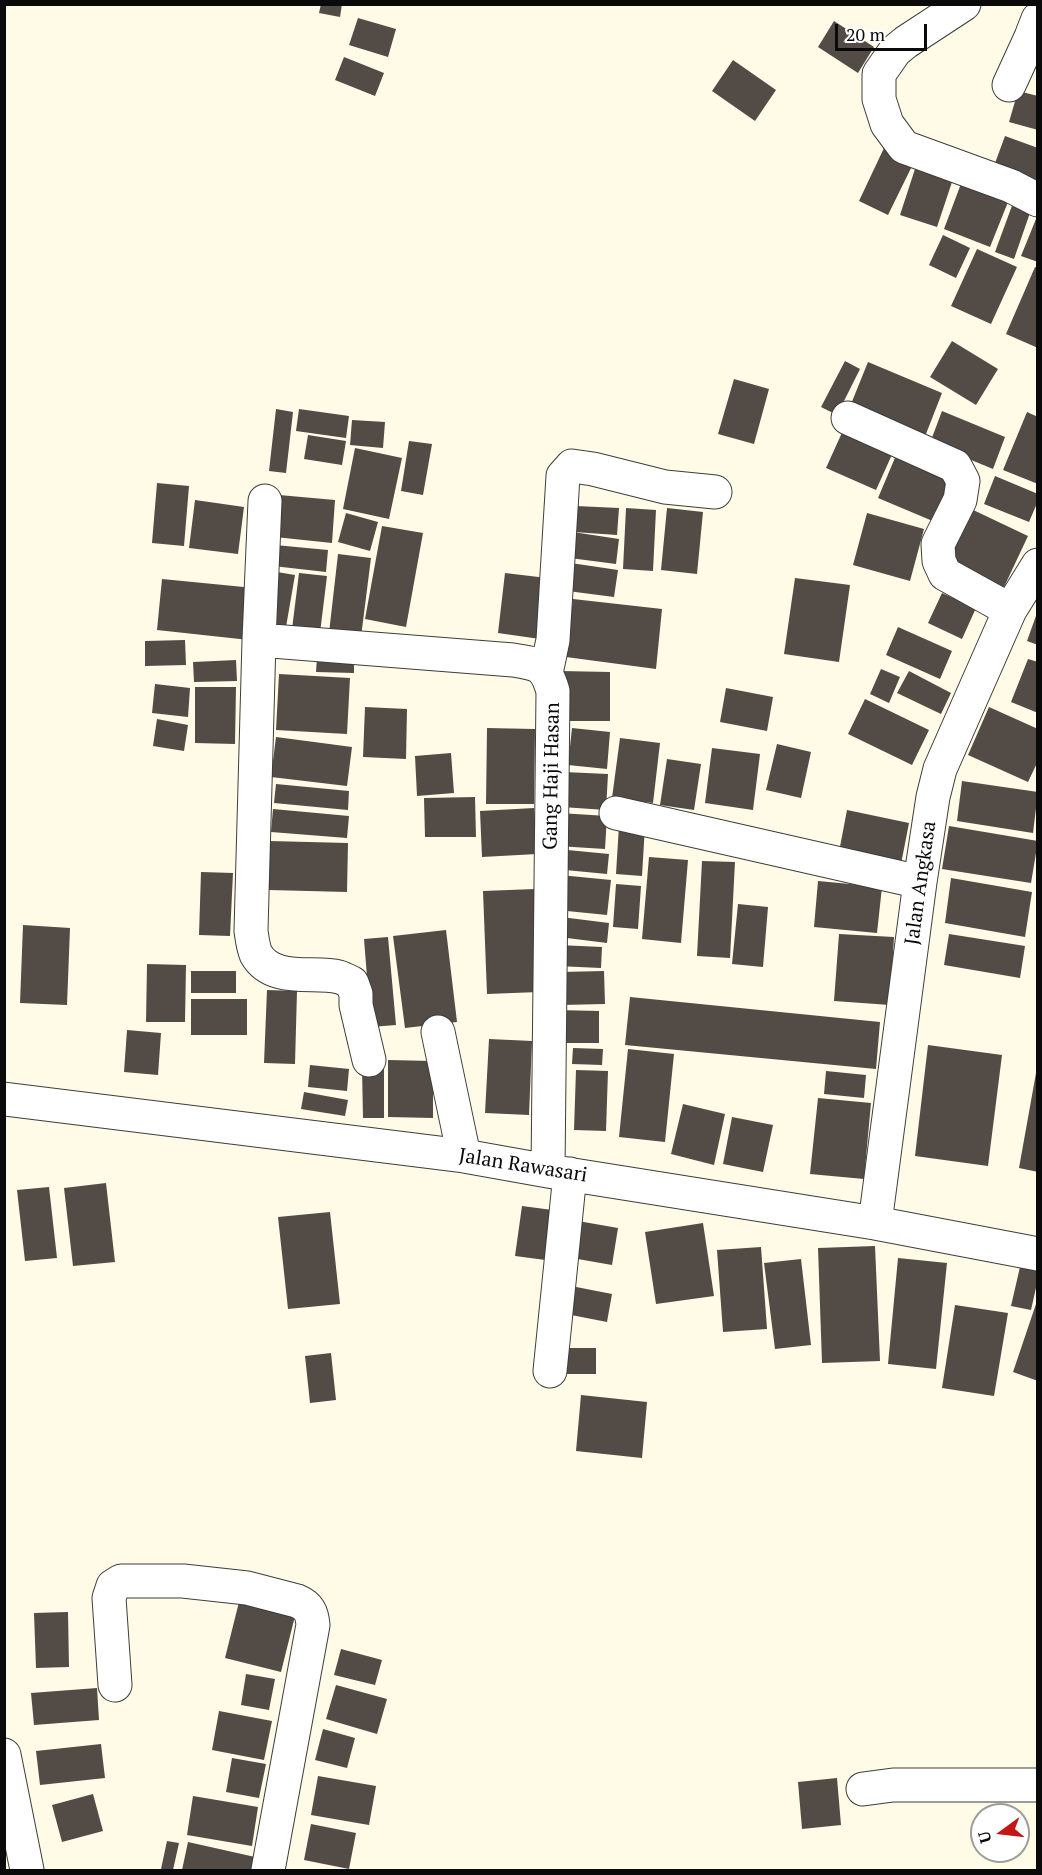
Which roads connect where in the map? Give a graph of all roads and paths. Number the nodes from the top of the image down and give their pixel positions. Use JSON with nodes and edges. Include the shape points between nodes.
{"nodes":[{"id":1,"x":964,"y":4,"type":"edge"},
{"id":2,"x":1038,"y":19,"type":"edge"},
{"id":3,"x":1009,"y":86,"type":"dead end"},
{"id":4,"x":1038,"y":200,"type":"edge"},
{"id":5,"x":848,"y":418,"type":"dead end"},
{"id":6,"x":714,"y":492,"type":"dead end"},
{"id":7,"x":265,"y":501,"type":"dead end"},
{"id":8,"x":1027,"y":589,"type":"edge"},
{"id":9,"x":259,"y":640,"type":"junction"},
{"id":10,"x":546,"y":673,"type":"junction"},
{"id":11,"x":616,"y":813,"type":"dead end"},
{"id":12,"x":920,"y":882,"type":"junction"},
{"id":13,"x":438,"y":1032,"type":"dead end"},
{"id":14,"x":369,"y":1060,"type":"dead end"},
{"id":15,"x":4,"y":1099,"type":"edge"},
{"id":16,"x":464,"y":1156,"type":"junction"},
{"id":17,"x":559,"y":1173,"type":"junction"},
{"id":18,"x":875,"y":1223,"type":"junction"},
{"id":19,"x":1038,"y":1254,"type":"edge"},
{"id":20,"x":550,"y":1371,"type":"dead end"},
{"id":21,"x":115,"y":1685,"type":"dead end"},
{"id":22,"x":4,"y":1755,"type":"edge"},
{"id":23,"x":1038,"y":1785,"type":"edge"},
{"id":24,"x":863,"y":1789,"type":"dead end"},
{"id":25,"x":27,"y":1870,"type":"edge"},
{"id":26,"x":268,"y":1870,"type":"edge"}],
"edges":[{"from":1,"to":4,"type":"street","via":[[895,51],[879,74],[879,99],[887,124],[904,147],[1011,186]]},
{"from":2,"to":3,"type":"street"},
{"from":5,"to":8,"type":"street","via":[[955,466],[963,481],[960,500],[938,544],[945,574]]},
{"from":6,"to":10,"type":"street","via":[[665,487],[573,466],[563,476],[553,640]]},
{"from":7,"to":9,"type":"street"},
{"from":8,"to":12,"type":"street","name":"Jalan Angkasa","via":[[940,768]]},
{"from":9,"to":10,"type":"street","via":[[513,660],[531,663]]},
{"from":9,"to":14,"type":"street","via":[[253,945],[270,968],[296,975],[338,977],[352,983]]},
{"from":10,"to":17,"type":"street","name":"Gang Haji Hasan","via":[[553,691]]},
{"from":11,"to":12,"type":"street"},
{"from":12,"to":18,"type":"street","name":"Jalan Angkasa"},
{"from":13,"to":16,"type":"street"},
{"from":15,"to":16,"type":"street","name":"Jalan Rawasari"},
{"from":16,"to":17,"type":"street","name":"Jalan Rawasari"},
{"from":17,"to":18,"type":"street","name":"Jalan Rawasari"},
{"from":17,"to":20,"type":"street","name":"Gang Haji Hasan"},
{"from":18,"to":19,"type":"street","name":"Jalan Rawasari"},
{"from":21,"to":26,"type":"street","via":[[109,1598],[113,1586],[121,1581],[183,1581],[247,1588],[297,1601],[310,1610],[313,1625]]},
{"from":22,"to":25,"type":"street"},
{"from":23,"to":24,"type":"street","via":[[893,1785]]}]}
